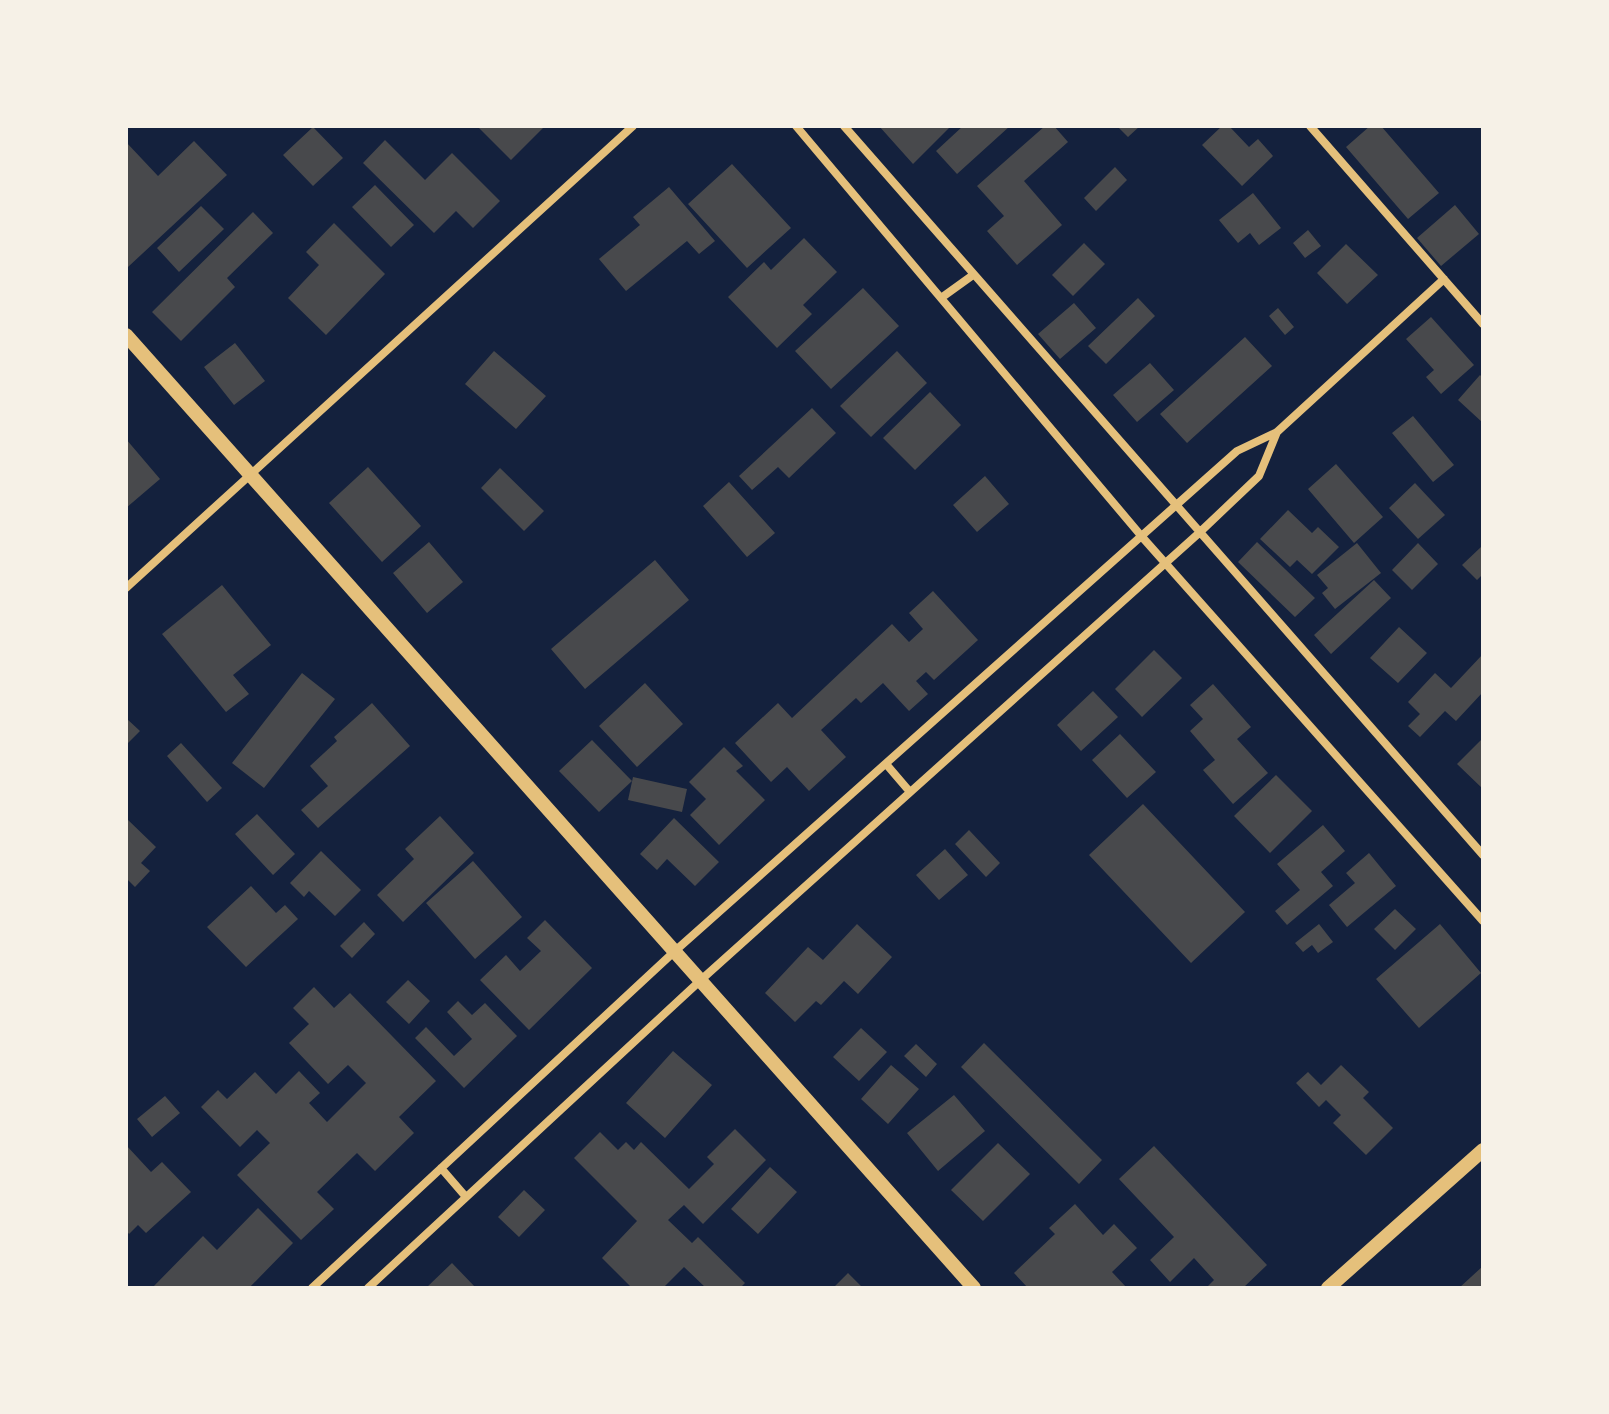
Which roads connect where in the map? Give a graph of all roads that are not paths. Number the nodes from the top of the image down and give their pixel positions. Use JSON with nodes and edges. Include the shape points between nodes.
{"nodes":[{"id":1,"x":633,"y":126,"type":"edge"},
{"id":2,"x":796,"y":126,"type":"edge"},
{"id":3,"x":844,"y":126,"type":"edge"},
{"id":4,"x":1310,"y":126,"type":"edge"},
{"id":5,"x":973,"y":275,"type":"junction"},
{"id":6,"x":1444,"y":279,"type":"junction"},
{"id":7,"x":941,"y":298,"type":"junction"},
{"id":8,"x":1483,"y":324,"type":"edge"},
{"id":9,"x":126,"y":335,"type":"edge"},
{"id":10,"x":1277,"y":432,"type":"junction"},
{"id":11,"x":250,"y":476,"type":"junction"},
{"id":12,"x":1176,"y":506,"type":"junction"},
{"id":13,"x":1199,"y":533,"type":"junction"},
{"id":14,"x":1143,"y":538,"type":"junction"},
{"id":15,"x":1166,"y":564,"type":"junction"},
{"id":16,"x":126,"y":588,"type":"edge"},
{"id":17,"x":886,"y":764,"type":"junction"},
{"id":18,"x":910,"y":792,"type":"junction"},
{"id":19,"x":1483,"y":855,"type":"edge"},
{"id":20,"x":1483,"y":921,"type":"edge"},
{"id":21,"x":675,"y":951,"type":"junction"},
{"id":22,"x":702,"y":979,"type":"junction"},
{"id":23,"x":1483,"y":1150,"type":"edge"},
{"id":24,"x":441,"y":1168,"type":"junction"},
{"id":25,"x":466,"y":1197,"type":"junction"},
{"id":26,"x":312,"y":1288,"type":"edge"},
{"id":27,"x":368,"y":1288,"type":"edge"},
{"id":28,"x":974,"y":1288,"type":"edge"},
{"id":29,"x":1328,"y":1288,"type":"edge"}],
"edges":[{"from":1,"to":11,"type":"street"},
{"from":2,"to":7,"type":"street"},
{"from":3,"to":5,"type":"street"},
{"from":4,"to":6,"type":"street"},
{"from":5,"to":7,"type":"street"},
{"from":5,"to":12,"type":"street"},
{"from":6,"to":8,"type":"street"},
{"from":6,"to":10,"type":"street"},
{"from":7,"to":14,"type":"street"},
{"from":9,"to":11,"type":"street"},
{"from":10,"to":12,"type":"street","via":[[1237,451]]},
{"from":10,"to":13,"type":"street","via":[[1259,476]]},
{"from":11,"to":16,"type":"street"},
{"from":11,"to":21,"type":"street"},
{"from":12,"to":13,"type":"street"},
{"from":12,"to":14,"type":"street"},
{"from":13,"to":15,"type":"street"},
{"from":13,"to":19,"type":"street"},
{"from":14,"to":15,"type":"street"},
{"from":14,"to":17,"type":"street"},
{"from":15,"to":18,"type":"street"},
{"from":15,"to":20,"type":"street"},
{"from":17,"to":18,"type":"street"},
{"from":17,"to":21,"type":"street"},
{"from":18,"to":22,"type":"street"},
{"from":21,"to":22,"type":"street"},
{"from":21,"to":24,"type":"street"},
{"from":22,"to":25,"type":"street"},
{"from":22,"to":28,"type":"street"},
{"from":23,"to":29,"type":"street"},
{"from":24,"to":25,"type":"street"},
{"from":24,"to":26,"type":"street"},
{"from":25,"to":27,"type":"street"}]}
